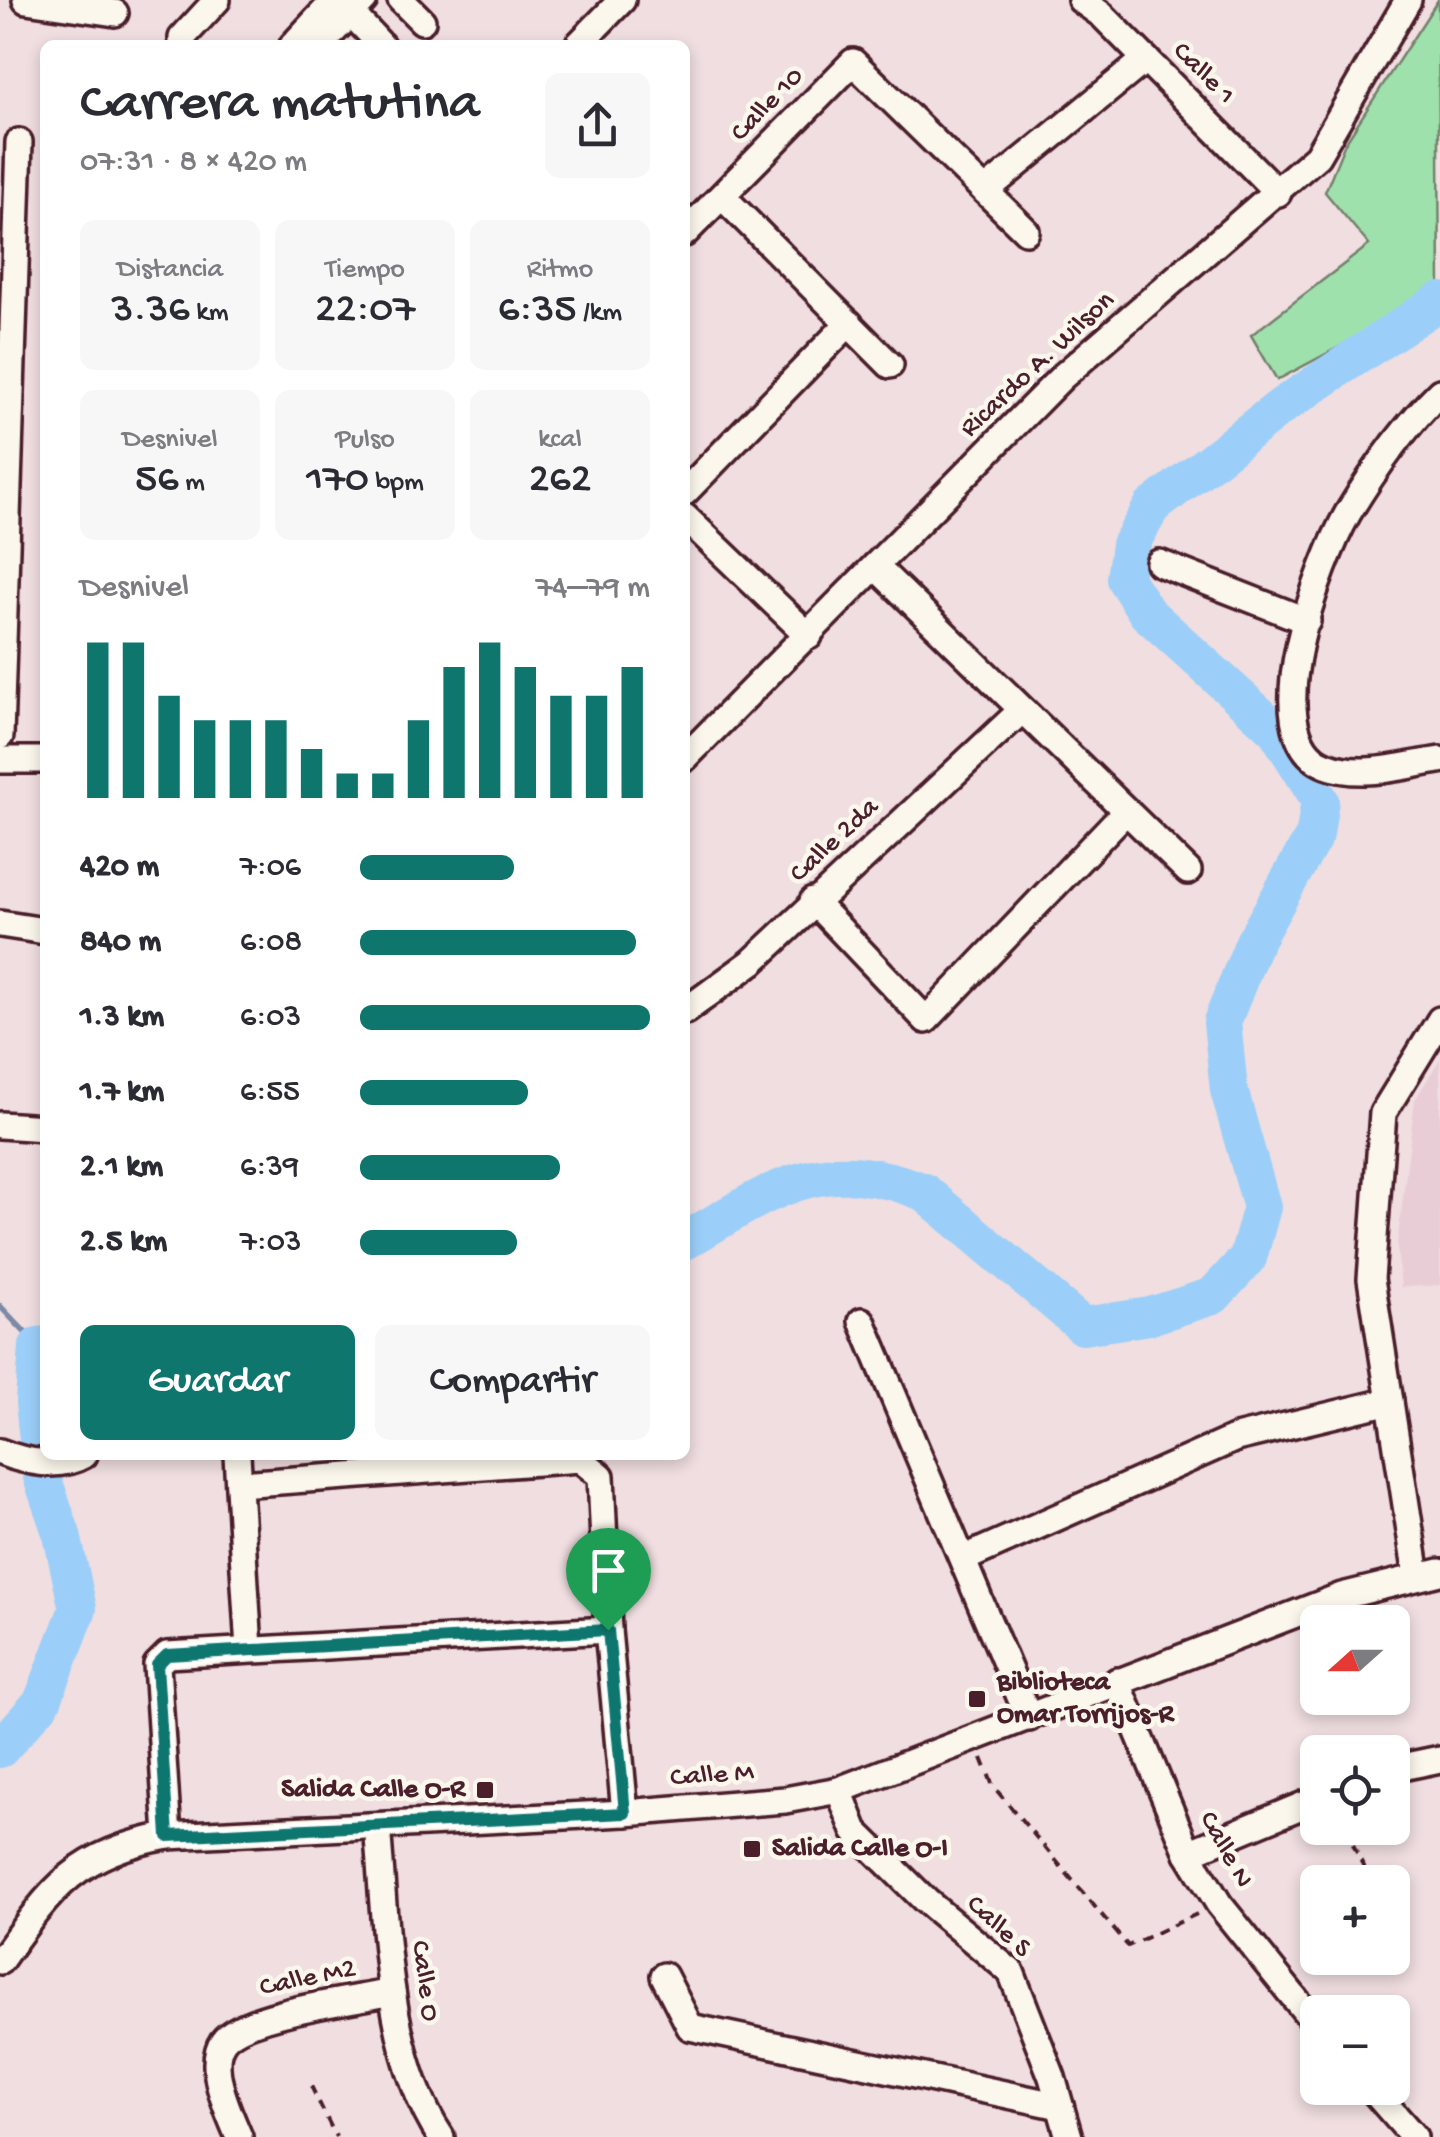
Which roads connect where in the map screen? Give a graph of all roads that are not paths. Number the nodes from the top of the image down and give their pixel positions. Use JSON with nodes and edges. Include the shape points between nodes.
{"nodes":[{"id":1,"x":16,"y":0,"type":"edge"},
{"id":2,"x":26,"y":0,"type":"edge"},
{"id":3,"x":216,"y":0,"type":"edge"},
{"id":4,"x":401,"y":0,"type":"edge"},
{"id":5,"x":622,"y":0,"type":"edge"},
{"id":6,"x":1081,"y":0,"type":"edge"},
{"id":7,"x":1408,"y":0,"type":"edge"},
{"id":8,"x":0,"y":4,"type":"edge"},
{"id":9,"x":334,"y":6,"type":"edge"},
{"id":10,"x":114,"y":13,"type":"dead end"},
{"id":11,"x":422,"y":21,"type":"dead end"},
{"id":12,"x":182,"y":40,"type":"edge"},
{"id":13,"x":299,"y":40,"type":"edge"},
{"id":14,"x":322,"y":40,"type":"edge"},
{"id":15,"x":375,"y":40,"type":"edge"},
{"id":16,"x":583,"y":40,"type":"edge"},
{"id":17,"x":1146,"y":59,"type":"junction"},
{"id":18,"x":20,"y":142,"type":"dead end"},
{"id":19,"x":986,"y":191,"type":"junction"},
{"id":20,"x":1278,"y":193,"type":"junction"},
{"id":21,"x":722,"y":196,"type":"junction"},
{"id":22,"x":690,"y":228,"type":"edge"},
{"id":23,"x":1026,"y":231,"type":"dead end"},
{"id":24,"x":849,"y":323,"type":"junction"},
{"id":25,"x":890,"y":365,"type":"dead end"},
{"id":26,"x":1440,"y":392,"type":"edge"},
{"id":27,"x":690,"y":487,"type":"edge"},
{"id":28,"x":690,"y":522,"type":"edge"},
{"id":29,"x":1159,"y":563,"type":"dead end"},
{"id":30,"x":875,"y":566,"type":"junction"},
{"id":31,"x":1307,"y":621,"type":"junction"},
{"id":32,"x":809,"y":636,"type":"junction"},
{"id":33,"x":1022,"y":710,"type":"junction"},
{"id":34,"x":0,"y":736,"type":"edge"},
{"id":35,"x":690,"y":753,"type":"edge"},
{"id":36,"x":0,"y":760,"type":"edge"},
{"id":37,"x":40,"y":760,"type":"edge"},
{"id":38,"x":1440,"y":760,"type":"edge"},
{"id":39,"x":1126,"y":811,"type":"junction"},
{"id":40,"x":1188,"y":871,"type":"dead end"},
{"id":41,"x":813,"y":902,"type":"junction"},
{"id":42,"x":0,"y":924,"type":"edge"},
{"id":43,"x":40,"y":929,"type":"edge"},
{"id":44,"x":690,"y":1007,"type":"edge"},
{"id":45,"x":1440,"y":1020,"type":"edge"},
{"id":46,"x":0,"y":1125,"type":"edge"},
{"id":47,"x":40,"y":1128,"type":"edge"},
{"id":48,"x":862,"y":1320,"type":"dead end"},
{"id":49,"x":1390,"y":1401,"type":"junction"},
{"id":50,"x":9,"y":1456,"type":"edge"},
{"id":51,"x":40,"y":1457,"type":"edge"},
{"id":52,"x":237,"y":1460,"type":"edge"},
{"id":53,"x":238,"y":1484,"type":"junction"},
{"id":54,"x":962,"y":1559,"type":"junction"},
{"id":55,"x":1428,"y":1574,"type":"edge"},
{"id":56,"x":608,"y":1630,"type":"junction"},
{"id":57,"x":249,"y":1649,"type":"junction"},
{"id":58,"x":1117,"y":1680,"type":"junction"},
{"id":59,"x":1029,"y":1718,"type":"junction"},
{"id":60,"x":1440,"y":1759,"type":"edge"},
{"id":61,"x":1410,"y":1766,"type":"edge"},
{"id":62,"x":839,"y":1790,"type":"junction"},
{"id":63,"x":1300,"y":1807,"type":"edge"},
{"id":64,"x":625,"y":1813,"type":"junction"},
{"id":65,"x":378,"y":1826,"type":"junction"},
{"id":66,"x":168,"y":1836,"type":"junction"},
{"id":67,"x":1188,"y":1854,"type":"junction"},
{"id":68,"x":0,"y":1961,"type":"edge"},
{"id":69,"x":664,"y":1976,"type":"dead end"},
{"id":70,"x":392,"y":1992,"type":"junction"},
{"id":71,"x":1300,"y":2005,"type":"edge"},
{"id":72,"x":1385,"y":2105,"type":"edge"},
{"id":73,"x":1060,"y":2106,"type":"junction"},
{"id":74,"x":239,"y":2137,"type":"edge"},
{"id":75,"x":441,"y":2137,"type":"edge"},
{"id":76,"x":1069,"y":2137,"type":"edge"},
{"id":77,"x":1414,"y":2137,"type":"edge"}],
"edges":[{"from":1,"to":8,"type":"street"},
{"from":2,"to":10,"type":"street"},
{"from":3,"to":12,"type":"street"},
{"from":4,"to":11,"type":"street"},
{"from":5,"to":16,"type":"street"},
{"from":6,"to":17,"type":"street","name":"Calle 1"},
{"from":7,"to":20,"type":"street","name":"Ricardo A. Wilson","via":[[1316,156]]},
{"from":9,"to":13,"type":"street"},
{"from":9,"to":14,"type":"street"},
{"from":9,"to":15,"type":"street"},
{"from":17,"to":19,"type":"street"},
{"from":17,"to":20,"type":"street","name":"Calle 1"},
{"from":18,"to":34,"type":"street"},
{"from":19,"to":21,"type":"street","name":"Calle 10","via":[[853,62]]},
{"from":19,"to":23,"type":"street"},
{"from":20,"to":30,"type":"street","name":"Ricardo A. Wilson","via":[[1062,377]]},
{"from":21,"to":22,"type":"street","name":"Calle 10"},
{"from":21,"to":24,"type":"street"},
{"from":24,"to":25,"type":"street"},
{"from":24,"to":27,"type":"street"},
{"from":26,"to":31,"type":"street","via":[[1407,426],[1347,515],[1322,566]]},
{"from":28,"to":32,"type":"street"},
{"from":29,"to":31,"type":"street"},
{"from":30,"to":32,"type":"street","name":"Ricardo A. Wilson"},
{"from":30,"to":33,"type":"street"},
{"from":31,"to":38,"type":"street","via":[[1292,710],[1297,736],[1317,760],[1373,770]]},
{"from":32,"to":35,"type":"street","name":"Ricardo A. Wilson"},
{"from":33,"to":39,"type":"street"},
{"from":33,"to":41,"type":"street","name":"Calle 2da"},
{"from":36,"to":37,"type":"street"},
{"from":39,"to":40,"type":"street"},
{"from":39,"to":41,"type":"street","via":[[926,1020]]},
{"from":41,"to":44,"type":"street","name":"Calle 2da","via":[[752,962]]},
{"from":42,"to":43,"type":"street"},
{"from":45,"to":49,"type":"street","via":[[1384,1112],[1371,1279]]},
{"from":46,"to":47,"type":"street"},
{"from":48,"to":54,"type":"street"},
{"from":49,"to":54,"type":"street","via":[[1236,1438]]},
{"from":49,"to":55,"type":"street"},
{"from":50,"to":51,"type":"street"},
{"from":52,"to":53,"type":"street"},
{"from":53,"to":56,"type":"street","via":[[580,1460],[601,1476]]},
{"from":53,"to":57,"type":"street"},
{"from":54,"to":59,"type":"street"},
{"from":55,"to":58,"type":"street","name":"Calle M","via":[[1342,1596]]},
{"from":56,"to":57,"type":"street"},
{"from":56,"to":64,"type":"street"},
{"from":57,"to":66,"type":"street","via":[[167,1655],[157,1665]]},
{"from":58,"to":59,"type":"street","name":"Calle M"},
{"from":58,"to":67,"type":"street","name":"Calle N"},
{"from":59,"to":62,"type":"street","name":"Calle M"},
{"from":60,"to":61,"type":"street"},
{"from":62,"to":64,"type":"street","name":"Calle M"},
{"from":62,"to":73,"type":"street","name":"Calle S","via":[[855,1831],[1011,1972]]},
{"from":63,"to":67,"type":"street"},
{"from":64,"to":65,"type":"street","name":"Calle M"},
{"from":65,"to":66,"type":"street","name":"Calle M"},
{"from":65,"to":70,"type":"street","name":"Calle O"},
{"from":66,"to":68,"type":"street","name":"Calle M","via":[[101,1856],[66,1877]]},
{"from":67,"to":71,"type":"street","name":"Calle N"},
{"from":69,"to":73,"type":"street","via":[[690,2028]]},
{"from":70,"to":74,"type":"street","name":"Calle M2","via":[[245,2024],[223,2041],[217,2063]]},
{"from":70,"to":75,"type":"street","name":"Calle O","via":[[400,2036]]},
{"from":72,"to":77,"type":"street"},
{"from":73,"to":76,"type":"street","name":"Calle S"}]}
